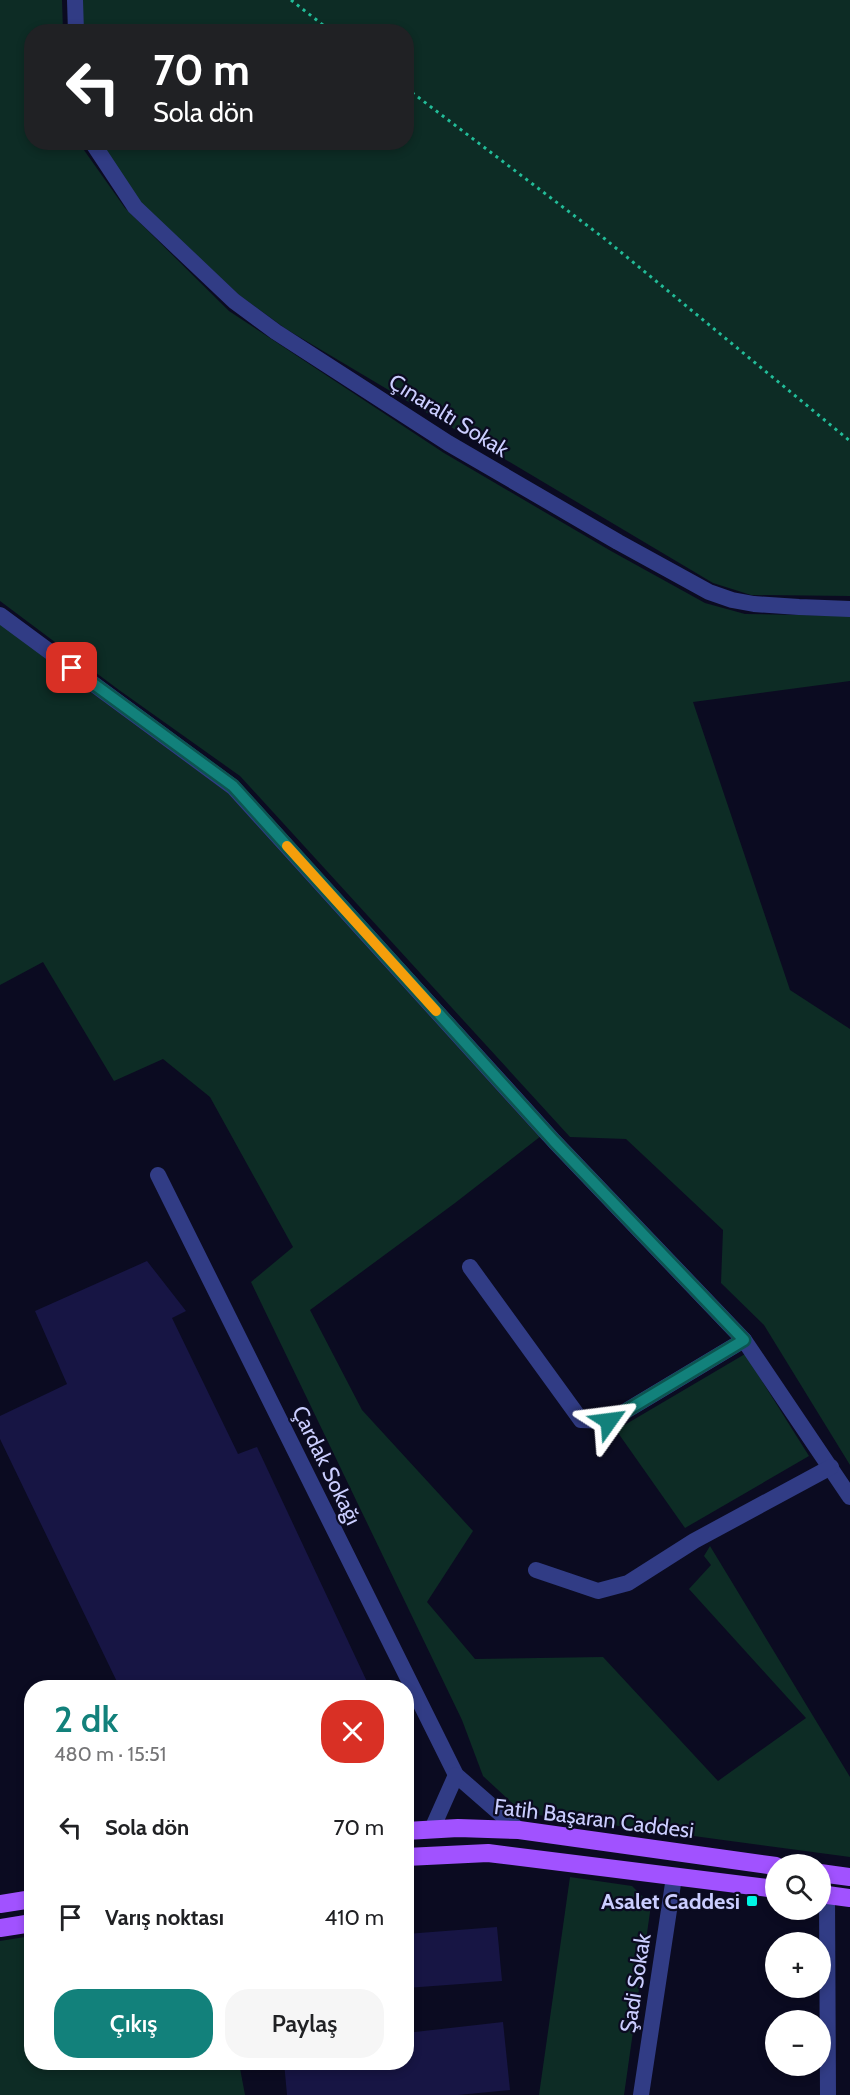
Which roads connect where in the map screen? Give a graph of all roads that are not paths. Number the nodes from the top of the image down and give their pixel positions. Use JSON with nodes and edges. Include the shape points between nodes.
{"nodes":[{"id":1,"x":75,"y":0,"type":"edge"},
{"id":2,"x":76,"y":24,"type":"edge"},
{"id":3,"x":97,"y":150,"type":"edge"},
{"id":4,"x":850,"y":609,"type":"edge"},
{"id":5,"x":0,"y":615,"type":"edge"},
{"id":6,"x":158,"y":1175,"type":"dead end"},
{"id":7,"x":470,"y":1267,"type":"dead end"},
{"id":8,"x":744,"y":1340,"type":"junction"},
{"id":9,"x":831,"y":1467,"type":"junction"},
{"id":10,"x":850,"y":1497,"type":"edge"},
{"id":11,"x":536,"y":1570,"type":"dead end"},
{"id":12,"x":409,"y":1680,"type":"edge"},
{"id":13,"x":414,"y":1690,"type":"edge"},
{"id":14,"x":456,"y":1775,"type":"junction"},
{"id":15,"x":432,"y":1829,"type":"junction"},
{"id":16,"x":414,"y":1830,"type":"edge"},
{"id":17,"x":519,"y":1830,"type":"junction"},
{"id":18,"x":414,"y":1857,"type":"edge"},
{"id":19,"x":765,"y":1864,"type":"edge"},
{"id":20,"x":831,"y":1874,"type":"edge"},
{"id":21,"x":674,"y":1877,"type":"junction"},
{"id":22,"x":850,"y":1877,"type":"edge"},
{"id":23,"x":765,"y":1888,"type":"edge"},
{"id":24,"x":831,"y":1896,"type":"edge"},
{"id":25,"x":850,"y":1898,"type":"edge"},
{"id":26,"x":24,"y":1900,"type":"edge"},
{"id":27,"x":0,"y":1904,"type":"edge"},
{"id":28,"x":824,"y":1920,"type":"edge"},
{"id":29,"x":24,"y":1924,"type":"edge"},
{"id":30,"x":0,"y":1928,"type":"edge"},
{"id":31,"x":641,"y":2095,"type":"edge"},
{"id":32,"x":828,"y":2095,"type":"edge"}],
"edges":[{"from":1,"to":2,"type":"street"},
{"from":3,"to":4,"type":"street","name":"Çınaraltı Sokak","via":[[135,207],[234,301],[448,443],[709,592],[754,604]]},
{"from":5,"to":8,"type":"street","via":[[233,786],[554,1141]]},
{"from":6,"to":12,"type":"street","name":"Çardak Sokağı"},
{"from":7,"to":8,"type":"street","via":[[581,1420],[609,1421]]},
{"from":8,"to":9,"type":"street"},
{"from":9,"to":10,"type":"street"},
{"from":9,"to":11,"type":"street","via":[[694,1541],[628,1583],[598,1591]]},
{"from":13,"to":14,"type":"street","name":"Çardak Sokağı"},
{"from":14,"to":15,"type":"street"},
{"from":14,"to":17,"type":"street","name":"Çardak Sokağı"},
{"from":15,"to":16,"type":"main road","name":"Fatih Başaran Caddesi"},
{"from":15,"to":17,"type":"main road","name":"Fatih Başaran Caddesi"},
{"from":17,"to":19,"type":"main road","name":"Fatih Başaran Caddesi"},
{"from":18,"to":21,"type":"main road","via":[[489,1853]]},
{"from":20,"to":22,"type":"main road"},
{"from":21,"to":23,"type":"main road"},
{"from":21,"to":31,"type":"street","name":"Şadi Sokak"},
{"from":24,"to":25,"type":"main road"},
{"from":26,"to":27,"type":"main road"},
{"from":28,"to":32,"type":"street"},
{"from":29,"to":30,"type":"main road"}]}
